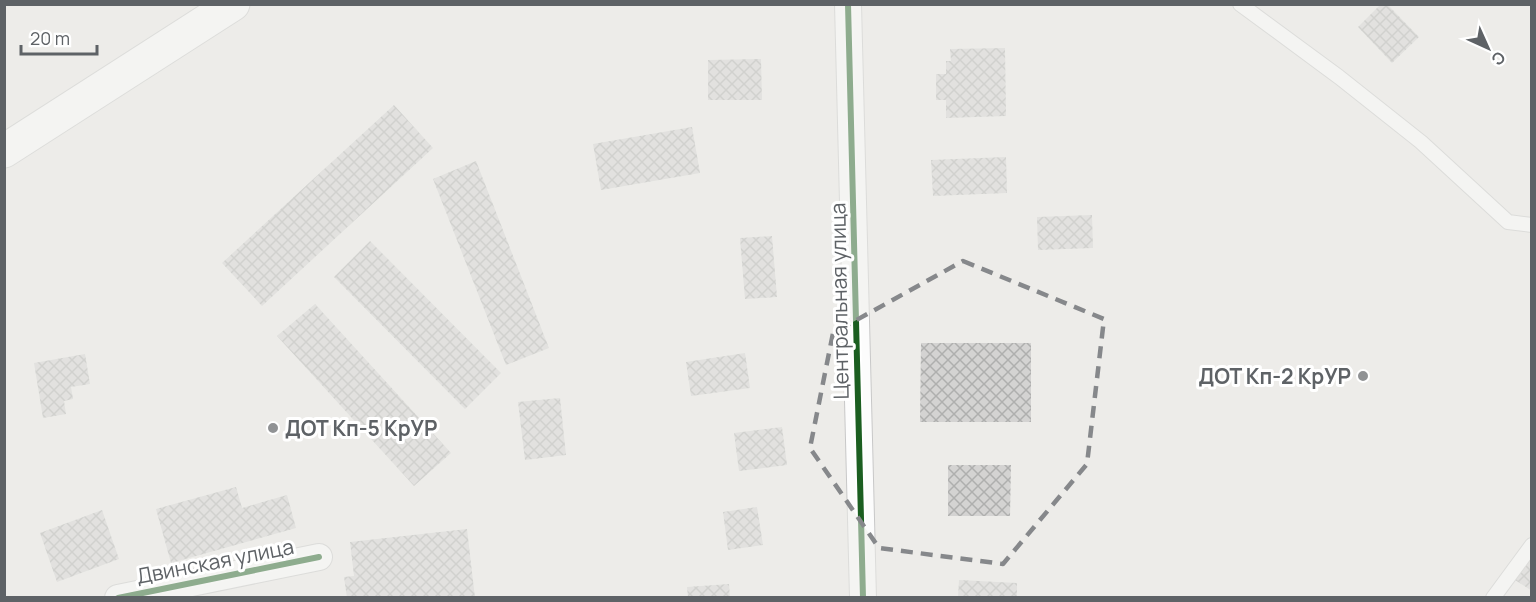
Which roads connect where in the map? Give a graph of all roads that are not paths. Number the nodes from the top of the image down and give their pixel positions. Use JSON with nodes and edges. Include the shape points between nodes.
{"nodes":[{"id":1,"x":233,"y":4,"type":"edge"},
{"id":2,"x":848,"y":4,"type":"edge"},
{"id":3,"x":1240,"y":4,"type":"edge"},
{"id":4,"x":4,"y":151,"type":"edge"},
{"id":5,"x":1532,"y":225,"type":"edge"},
{"id":6,"x":1532,"y":545,"type":"edge"},
{"id":7,"x":319,"y":557,"type":"dead end"},
{"id":8,"x":118,"y":597,"type":"edge"},
{"id":9,"x":863,"y":597,"type":"edge"},
{"id":10,"x":1493,"y":597,"type":"edge"}],
"edges":[{"from":1,"to":4,"type":"main road"},
{"from":2,"to":9,"type":"street","name":"Центральная улица"},
{"from":3,"to":5,"type":"lane","via":[[1421,142],[1508,222]]},
{"from":6,"to":10,"type":"lane"},
{"from":7,"to":8,"type":"street","name":"Двинская улица"}]}
